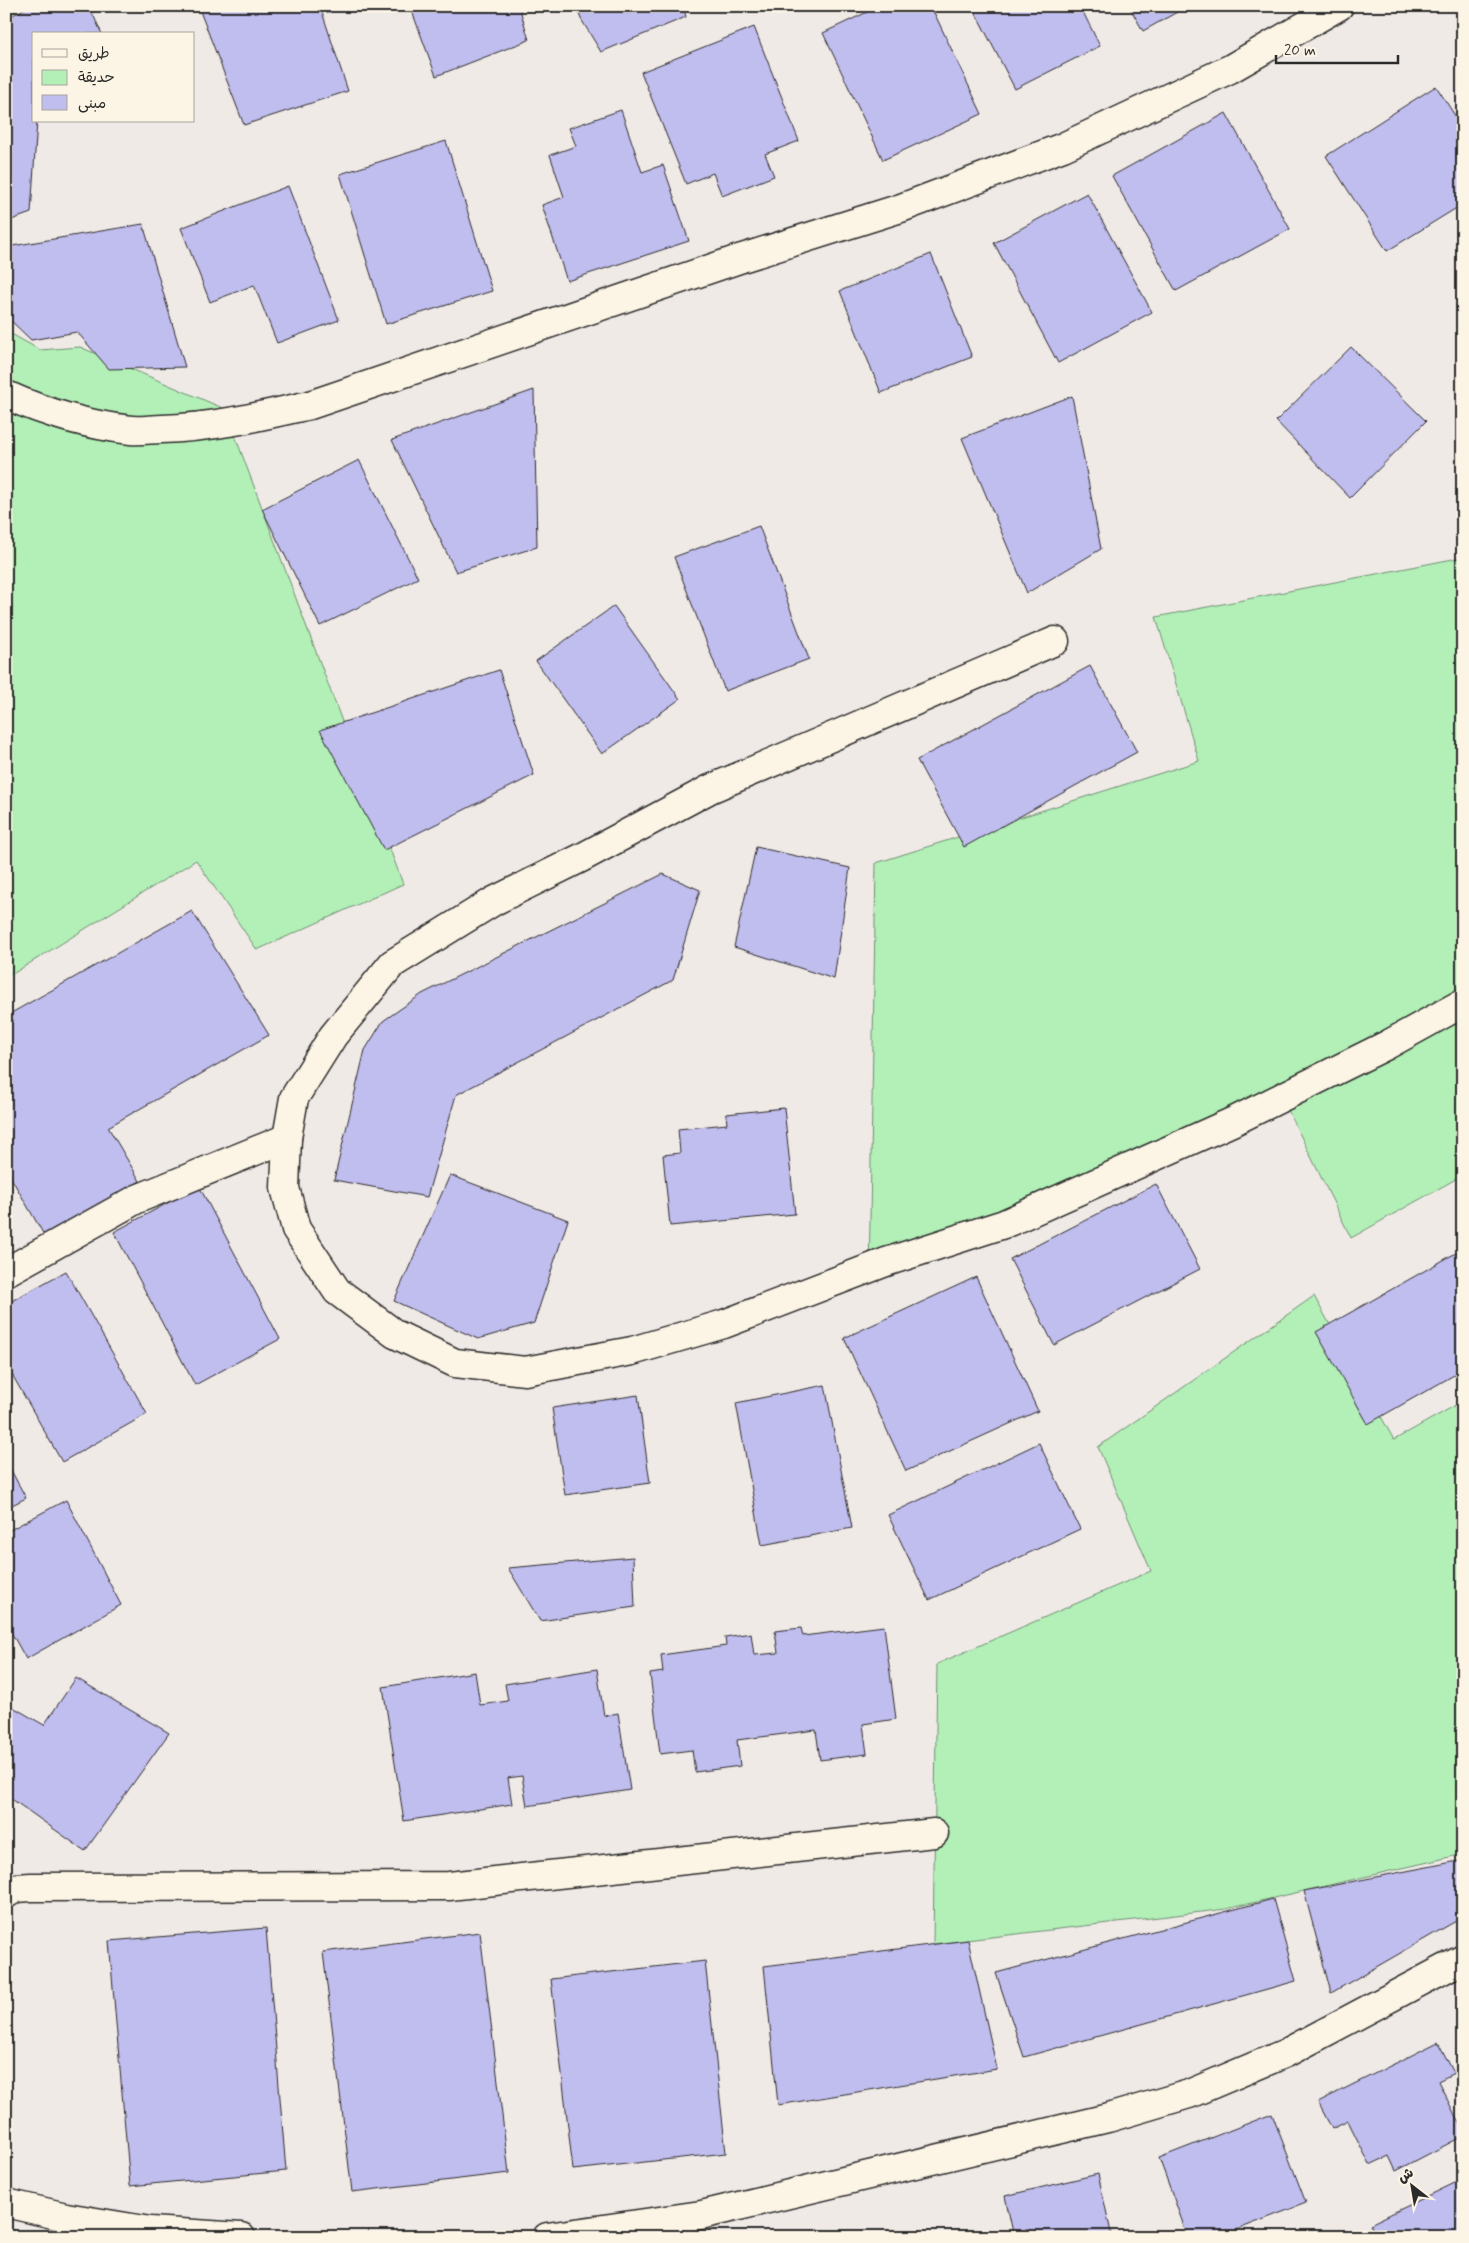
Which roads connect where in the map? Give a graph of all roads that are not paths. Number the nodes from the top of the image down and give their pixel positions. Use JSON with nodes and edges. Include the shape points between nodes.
{"nodes":[{"id":1,"x":1338,"y":6,"type":"edge"},
{"id":2,"x":6,"y":395,"type":"edge"},
{"id":3,"x":1055,"y":642,"type":"dead end"},
{"id":4,"x":1463,"y":1003,"type":"edge"},
{"id":5,"x":287,"y":1138,"type":"junction"},
{"id":6,"x":6,"y":1272,"type":"edge"},
{"id":7,"x":934,"y":1833,"type":"dead end"},
{"id":8,"x":6,"y":1894,"type":"edge"},
{"id":9,"x":1463,"y":1959,"type":"edge"},
{"id":10,"x":6,"y":2203,"type":"edge"},
{"id":11,"x":241,"y":2237,"type":"edge"},
{"id":12,"x":547,"y":2237,"type":"edge"}],
"edges":[{"from":1,"to":2,"type":"street","via":[[1230,69],[1063,147],[901,208],[742,258],[310,405],[224,423],[133,430],[83,422],[40,410]]},
{"from":3,"to":5,"type":"street","via":[[710,789],[494,901],[392,964],[333,1036],[294,1098]]},
{"from":4,"to":5,"type":"street","via":[[1234,1121],[1004,1224],[886,1262],[724,1324],[632,1350],[525,1372],[455,1363],[395,1334],[337,1291],[296,1229],[285,1188]]},
{"from":5,"to":6,"type":"street","via":[[137,1199]]},
{"from":7,"to":8,"type":"street","via":[[449,1886],[31,1887],[16,1888]]},
{"from":9,"to":12,"type":"street","via":[[1286,2053],[1189,2094],[1108,2118],[701,2215]]},
{"from":10,"to":11,"type":"street","via":[[150,2231]]}]}
